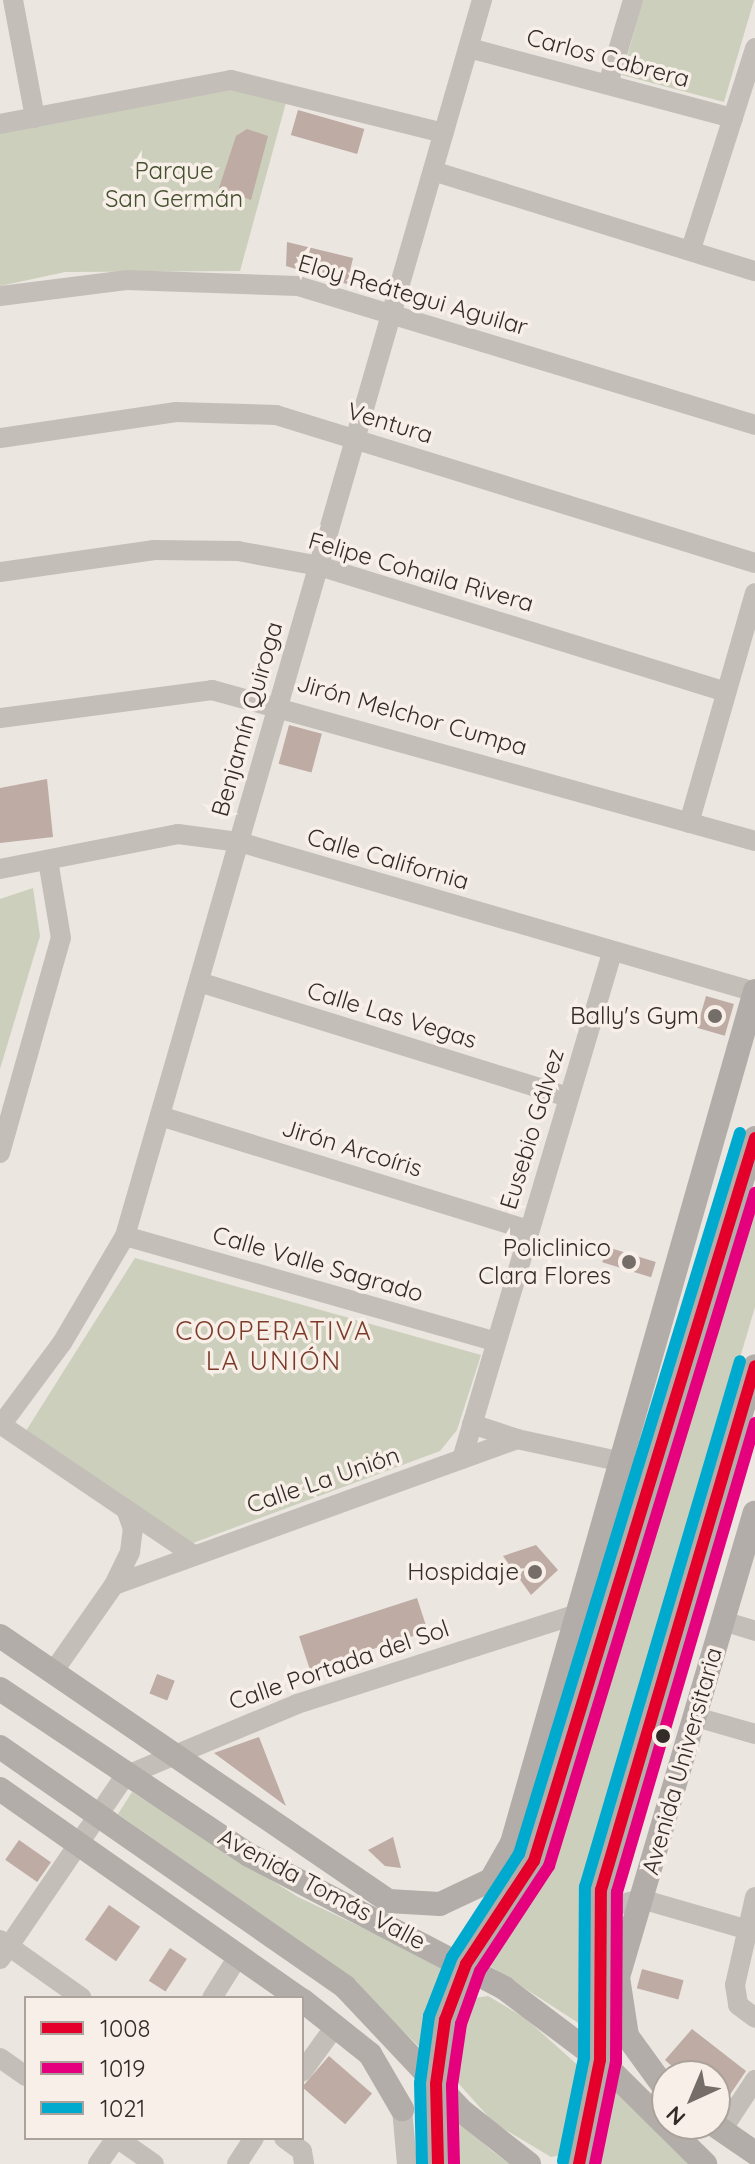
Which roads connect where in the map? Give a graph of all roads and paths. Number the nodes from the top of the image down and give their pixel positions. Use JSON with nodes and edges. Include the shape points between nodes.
{"nodes":[{"id":1,"x":13,"y":0,"type":"edge"},
{"id":2,"x":633,"y":0,"type":"edge"},
{"id":3,"x":479,"y":1,"type":"edge"},
{"id":4,"x":469,"y":48,"type":"junction"},
{"id":5,"x":755,"y":48,"type":"edge"},
{"id":6,"x":608,"y":84,"type":"junction"},
{"id":7,"x":35,"y":118,"type":"junction"},
{"id":8,"x":733,"y":118,"type":"junction"},
{"id":9,"x":0,"y":124,"type":"edge"},
{"id":10,"x":444,"y":133,"type":"junction"},
{"id":11,"x":433,"y":171,"type":"junction"},
{"id":12,"x":691,"y":249,"type":"junction"},
{"id":13,"x":755,"y":271,"type":"edge"},
{"id":14,"x":0,"y":296,"type":"edge"},
{"id":15,"x":393,"y":311,"type":"junction"},
{"id":16,"x":755,"y":425,"type":"edge"},
{"id":17,"x":0,"y":438,"type":"edge"},
{"id":18,"x":356,"y":440,"type":"junction"},
{"id":19,"x":755,"y":563,"type":"edge"},
{"id":20,"x":319,"y":566,"type":"junction"},
{"id":21,"x":0,"y":572,"type":"edge"},
{"id":22,"x":755,"y":593,"type":"edge"},
{"id":23,"x":725,"y":692,"type":"junction"},
{"id":24,"x":279,"y":704,"type":"junction"},
{"id":25,"x":0,"y":718,"type":"edge"},
{"id":26,"x":689,"y":823,"type":"junction"},
{"id":27,"x":755,"y":841,"type":"edge"},
{"id":28,"x":239,"y":842,"type":"junction"},
{"id":29,"x":48,"y":860,"type":"junction"},
{"id":30,"x":0,"y":869,"type":"edge"},
{"id":31,"x":612,"y":953,"type":"junction"},
{"id":32,"x":199,"y":982,"type":"junction"},
{"id":33,"x":755,"y":991,"type":"edge"},
{"id":34,"x":569,"y":1097,"type":"junction"},
{"id":35,"x":160,"y":1116,"type":"junction"},
{"id":36,"x":755,"y":1138,"type":"edge"},
{"id":37,"x":0,"y":1153,"type":"edge"},
{"id":38,"x":529,"y":1230,"type":"junction"},
{"id":39,"x":125,"y":1236,"type":"junction"},
{"id":40,"x":496,"y":1342,"type":"junction"},
{"id":41,"x":755,"y":1366,"type":"edge"},
{"id":42,"x":1,"y":1424,"type":"edge"},
{"id":43,"x":472,"y":1424,"type":"junction"},
{"id":44,"x":517,"y":1439,"type":"junction"},
{"id":45,"x":462,"y":1459,"type":"junction"},
{"id":46,"x":621,"y":1460,"type":"junction"},
{"id":47,"x":655,"y":1469,"type":"junction"},
{"id":48,"x":126,"y":1509,"type":"junction"},
{"id":49,"x":755,"y":1513,"type":"edge"},
{"id":50,"x":192,"y":1554,"type":"junction"},
{"id":51,"x":114,"y":1585,"type":"junction"},
{"id":52,"x":686,"y":1597,"type":"junction"},
{"id":53,"x":725,"y":1614,"type":"junction"},
{"id":54,"x":575,"y":1615,"type":"junction"},
{"id":55,"x":755,"y":1631,"type":"edge"},
{"id":56,"x":0,"y":1636,"type":"edge"},
{"id":57,"x":53,"y":1672,"type":"junction"},
{"id":58,"x":0,"y":1689,"type":"edge"},
{"id":59,"x":696,"y":1717,"type":"junction"},
{"id":60,"x":755,"y":1734,"type":"edge"},
{"id":61,"x":0,"y":1747,"type":"edge"},
{"id":62,"x":171,"y":1753,"type":"junction"},
{"id":63,"x":125,"y":1776,"type":"junction"},
{"id":64,"x":0,"y":1789,"type":"edge"},
{"id":65,"x":97,"y":1816,"type":"junction"},
{"id":66,"x":79,"y":1843,"type":"junction"},
{"id":67,"x":755,"y":1897,"type":"edge"},
{"id":68,"x":641,"y":1899,"type":"junction"},
{"id":69,"x":598,"y":1910,"type":"junction"},
{"id":70,"x":383,"y":1911,"type":"junction"},
{"id":71,"x":751,"y":1931,"type":"edge"},
{"id":72,"x":3,"y":1949,"type":"edge"},
{"id":73,"x":239,"y":1955,"type":"junction"},
{"id":74,"x":466,"y":1964,"type":"junction"},
{"id":75,"x":79,"y":1996,"type":"edge"},
{"id":76,"x":213,"y":1996,"type":"edge"},
{"id":77,"x":296,"y":1996,"type":"edge"},
{"id":78,"x":304,"y":2002,"type":"edge"},
{"id":79,"x":755,"y":2018,"type":"edge"},
{"id":80,"x":336,"y":2025,"type":"junction"},
{"id":81,"x":0,"y":2058,"type":"edge"},
{"id":82,"x":600,"y":2060,"type":"junction"},
{"id":83,"x":304,"y":2069,"type":"edge"},
{"id":84,"x":651,"y":2073,"type":"edge"},
{"id":85,"x":24,"y":2075,"type":"edge"},
{"id":86,"x":755,"y":2080,"type":"edge"},
{"id":87,"x":436,"y":2084,"type":"junction"},
{"id":88,"x":402,"y":2109,"type":"joint"},
{"id":89,"x":731,"y":2110,"type":"edge"},
{"id":90,"x":731,"y":2136,"type":"edge"},
{"id":91,"x":115,"y":2140,"type":"edge"},
{"id":92,"x":119,"y":2140,"type":"edge"},
{"id":93,"x":253,"y":2140,"type":"edge"},
{"id":94,"x":287,"y":2140,"type":"edge"},
{"id":95,"x":755,"y":2153,"type":"edge"},
{"id":96,"x":98,"y":2164,"type":"edge"},
{"id":97,"x":154,"y":2164,"type":"edge"},
{"id":98,"x":237,"y":2164,"type":"edge"},
{"id":99,"x":304,"y":2164,"type":"edge"},
{"id":100,"x":407,"y":2164,"type":"edge"},
{"id":101,"x":438,"y":2164,"type":"edge"},
{"id":102,"x":529,"y":2164,"type":"edge"},
{"id":103,"x":579,"y":2164,"type":"edge"},
{"id":104,"x":705,"y":2164,"type":"edge"}],
"edges":[{"from":1,"to":7,"type":"street"},
{"from":2,"to":6,"type":"street"},
{"from":3,"to":4,"type":"street","name":"Benjamín Quiroga"},
{"from":4,"to":6,"type":"street","name":"Carlos Cabrera"},
{"from":4,"to":10,"type":"street","name":"Benjamín Quiroga"},
{"from":5,"to":8,"type":"street"},
{"from":6,"to":8,"type":"street","name":"Carlos Cabrera"},
{"from":7,"to":9,"type":"street"},
{"from":7,"to":10,"type":"street","via":[[231,80]]},
{"from":8,"to":12,"type":"street"},
{"from":10,"to":11,"type":"street","name":"Benjamín Quiroga"},
{"from":11,"to":12,"type":"street"},
{"from":11,"to":15,"type":"street","name":"Benjamín Quiroga"},
{"from":12,"to":13,"type":"street"},
{"from":14,"to":15,"type":"street","name":"Eloy Reátegui Aguilar","via":[[126,280],[217,279],[298,286]]},
{"from":15,"to":16,"type":"street","name":"Eloy Reátegui Aguilar"},
{"from":15,"to":18,"type":"street","name":"Benjamín Quiroga"},
{"from":17,"to":18,"type":"street","name":"Ventura","via":[[176,412],[276,415]]},
{"from":18,"to":19,"type":"street","name":"Ventura"},
{"from":18,"to":20,"type":"street","name":"Benjamín Quiroga"},
{"from":20,"to":21,"type":"street","name":"Felipe Cohaila Rivera","via":[[238,551],[154,550]]},
{"from":20,"to":23,"type":"street","name":"Felipe Cohaila Rivera"},
{"from":20,"to":24,"type":"street","name":"Benjamín Quiroga"},
{"from":22,"to":23,"type":"street"},
{"from":23,"to":26,"type":"street"},
{"from":24,"to":25,"type":"street","name":"Jirón Melchor Cumpa","via":[[212,690]]},
{"from":24,"to":26,"type":"street","name":"Jirón Melchor Cumpa"},
{"from":24,"to":28,"type":"street","name":"Benjamín Quiroga"},
{"from":26,"to":27,"type":"street","name":"Jirón Melchor Cumpa"},
{"from":28,"to":29,"type":"street","name":"Calle California","via":[[178,834]]},
{"from":28,"to":31,"type":"street","name":"Calle California"},
{"from":28,"to":32,"type":"street","name":"Benjamín Quiroga"},
{"from":29,"to":30,"type":"street","name":"Calle California"},
{"from":29,"to":37,"type":"street","via":[[61,938]]},
{"from":31,"to":33,"type":"street","name":"Calle California"},
{"from":31,"to":34,"type":"street","name":"Eusebio Gálvez"},
{"from":32,"to":34,"type":"street","name":"Calle Las Vegas"},
{"from":32,"to":35,"type":"street","name":"Benjamín Quiroga"},
{"from":33,"to":46,"type":"main road"},
{"from":34,"to":38,"type":"street","name":"Eusebio Gálvez"},
{"from":35,"to":38,"type":"street","name":"Jirón Arcoíris"},
{"from":35,"to":39,"type":"street","name":"Benjamín Quiroga"},
{"from":36,"to":47,"type":"main road"},
{"from":38,"to":40,"type":"street","name":"Eusebio Gálvez"},
{"from":39,"to":40,"type":"street","name":"Calle Valle Sagrado"},
{"from":39,"to":42,"type":"street","name":"Benjamín Quiroga","via":[[62,1343]]},
{"from":40,"to":43,"type":"street","name":"Eusebio Gálvez"},
{"from":41,"to":52,"type":"main road","name":"Avenida Universitaria"},
{"from":42,"to":48,"type":"street"},
{"from":43,"to":44,"type":"street"},
{"from":43,"to":45,"type":"street","name":"Eusebio Gálvez"},
{"from":44,"to":45,"type":"street","name":"Calle La Unión"},
{"from":44,"to":46,"type":"street"},
{"from":45,"to":50,"type":"street","name":"Calle La Unión"},
{"from":46,"to":47,"type":"street"},
{"from":46,"to":54,"type":"main road"},
{"from":47,"to":74,"type":"main road","via":[[534,1861]]},
{"from":48,"to":50,"type":"street"},
{"from":48,"to":51,"type":"street","via":[[133,1529],[130,1552]]},
{"from":49,"to":53,"type":"main road","name":"Avenida Universitaria"},
{"from":50,"to":51,"type":"street","name":"Calle La Unión"},
{"from":51,"to":57,"type":"street"},
{"from":52,"to":53,"type":"main road"},
{"from":52,"to":69,"type":"main road","name":"Avenida Universitaria"},
{"from":53,"to":55,"type":"street"},
{"from":53,"to":59,"type":"main road","name":"Avenida Universitaria"},
{"from":54,"to":62,"type":"street","name":"Calle Portada del Sol","via":[[297,1704]]},
{"from":54,"to":70,"type":"main road","name":"Avenida Tomás Valle","via":[[512,1843],[491,1880],[460,1899]]},
{"from":56,"to":57,"type":"main road","name":"Avenida Tomás Valle"},
{"from":57,"to":62,"type":"main road","name":"Avenida Tomás Valle"},
{"from":58,"to":63,"type":"main road","name":"Avenida Tomás Valle"},
{"from":59,"to":60,"type":"street"},
{"from":59,"to":68,"type":"main road","name":"Avenida Universitaria"},
{"from":61,"to":65,"type":"main road"},
{"from":62,"to":63,"type":"street","name":"Calle Portada del Sol"},
{"from":62,"to":70,"type":"main road","name":"Avenida Tomás Valle"},
{"from":63,"to":65,"type":"street"},
{"from":63,"to":70,"type":"main road","name":"Avenida Tomás Valle","via":[[249,1855]]},
{"from":64,"to":66,"type":"main road"},
{"from":65,"to":66,"type":"street"},
{"from":65,"to":87,"type":"main road","via":[[345,1987]]},
{"from":66,"to":72,"type":"street"},
{"from":66,"to":73,"type":"main road"},
{"from":67,"to":71,"type":"street"},
{"from":68,"to":69,"type":"street"},
{"from":68,"to":71,"type":"street"},
{"from":68,"to":84,"type":"main road","name":"Avenida Universitaria","via":[[618,1977],[620,2011],[638,2059]]},
{"from":69,"to":82,"type":"main road","name":"Avenida Universitaria"},
{"from":70,"to":74,"type":"main road","name":"Avenida Tomás Valle"},
{"from":71,"to":79,"type":"street","via":[[735,1985],[738,2005]]},
{"from":72,"to":75,"type":"street"},
{"from":73,"to":76,"type":"street"},
{"from":73,"to":77,"type":"main road"},
{"from":74,"to":82,"type":"main road","name":"Avenida Tomás Valle"},
{"from":74,"to":87,"type":"main road","via":[[445,2020]]},
{"from":78,"to":80,"type":"main road"},
{"from":80,"to":83,"type":"street"},
{"from":80,"to":88,"type":"main road","via":[[370,2054]]},
{"from":81,"to":85,"type":"street"},
{"from":82,"to":103,"type":"main road","name":"Avenida Universitaria"},
{"from":82,"to":104,"type":"main road","name":"Avenida Tomás Valle"},
{"from":86,"to":89,"type":"street"},
{"from":87,"to":101,"type":"main road"},
{"from":87,"to":102,"type":"main road"},
{"from":88,"to":100,"type":"street"},
{"from":90,"to":95,"type":"main road"},
{"from":91,"to":96,"type":"street"},
{"from":92,"to":97,"type":"street"},
{"from":93,"to":98,"type":"street"},
{"from":94,"to":99,"type":"street","via":[[302,2151]]}]}
